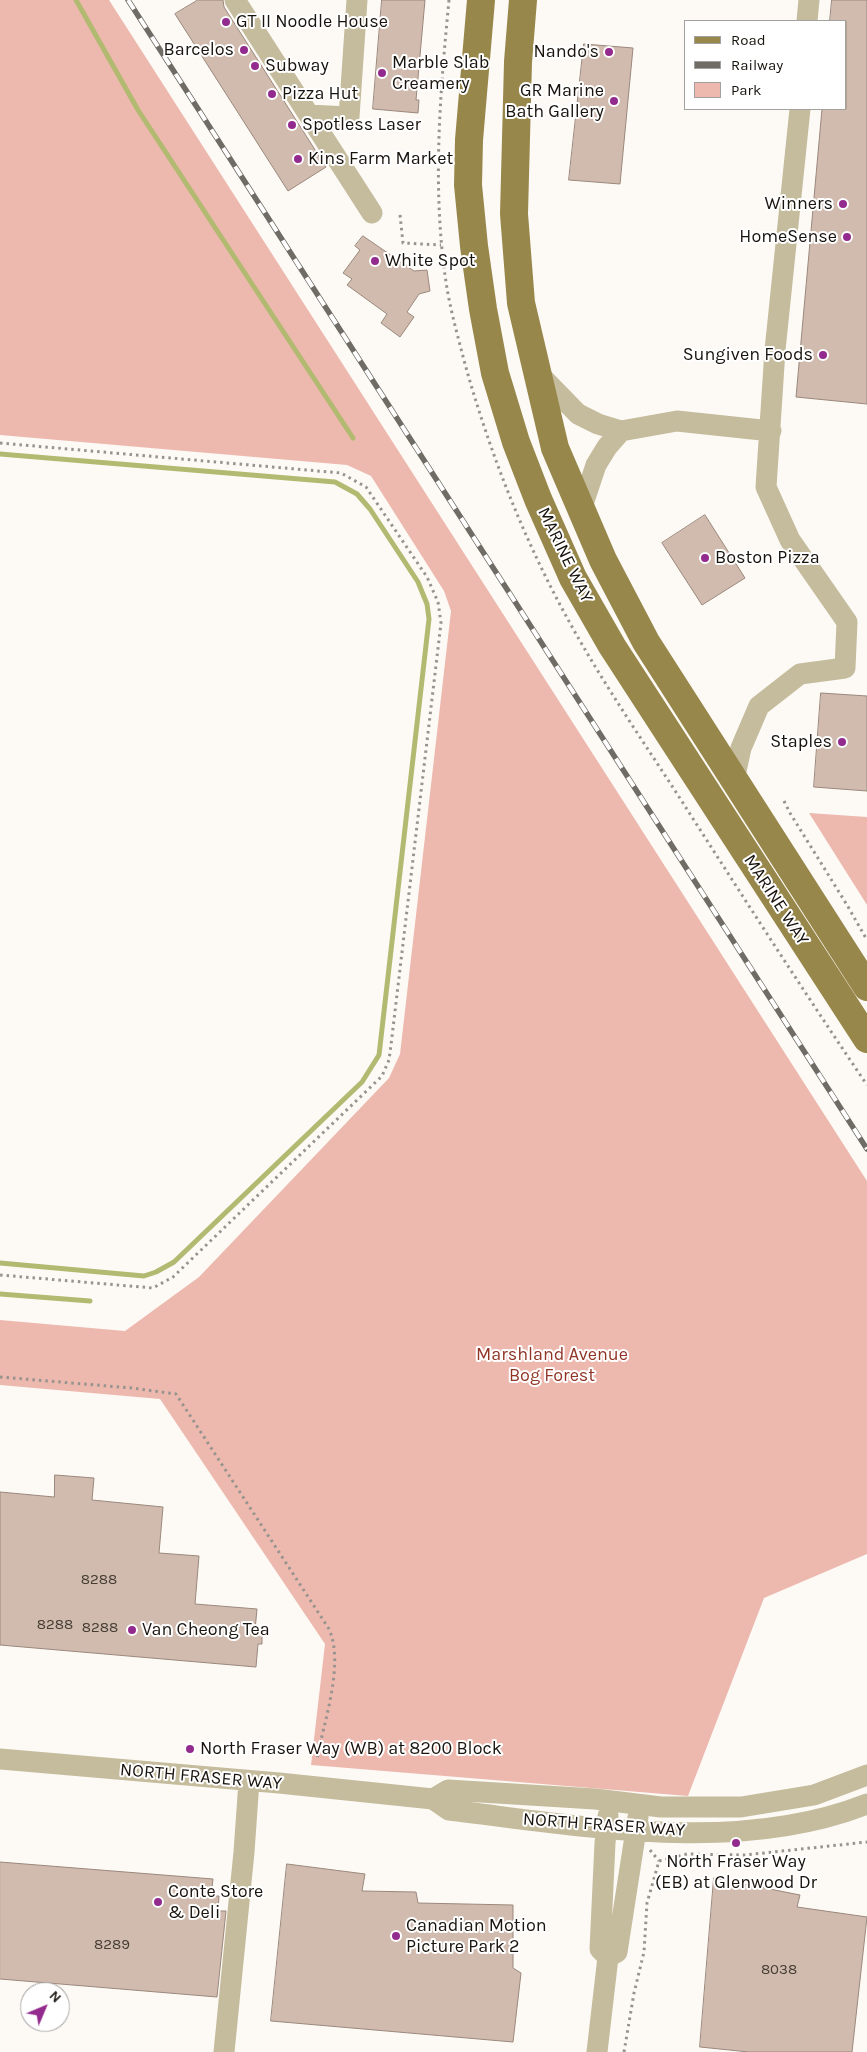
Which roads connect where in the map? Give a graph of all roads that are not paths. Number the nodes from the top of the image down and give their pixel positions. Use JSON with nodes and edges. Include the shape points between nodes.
{"nodes":[{"id":1,"x":235,"y":0,"type":"edge"},
{"id":2,"x":357,"y":0,"type":"edge"},
{"id":3,"x":481,"y":0,"type":"edge"},
{"id":4,"x":523,"y":0,"type":"edge"},
{"id":5,"x":809,"y":0,"type":"edge"},
{"id":6,"x":807,"y":20,"type":"edge"},
{"id":7,"x":800,"y":110,"type":"edge"},
{"id":8,"x":309,"y":115,"type":"junction"},
{"id":9,"x":372,"y":213,"type":"dead end"},
{"id":10,"x":536,"y":372,"type":"junction"},
{"id":11,"x":771,"y":430,"type":"junction"},
{"id":12,"x":621,"y":431,"type":"junction"},
{"id":13,"x":581,"y":510,"type":"junction"},
{"id":14,"x":734,"y":780,"type":"junction"},
{"id":15,"x":867,"y":987,"type":"edge"},
{"id":16,"x":867,"y":1039,"type":"edge"},
{"id":17,"x":0,"y":1759,"type":"edge"},
{"id":18,"x":867,"y":1775,"type":"edge"},
{"id":19,"x":249,"y":1782,"type":"junction"},
{"id":20,"x":432,"y":1798,"type":"junction"},
{"id":21,"x":610,"y":1801,"type":"junction"},
{"id":22,"x":639,"y":1804,"type":"junction"},
{"id":23,"x":867,"y":1804,"type":"edge"},
{"id":24,"x":607,"y":1829,"type":"junction"},
{"id":25,"x":642,"y":1838,"type":"junction"},
{"id":26,"x":608,"y":1957,"type":"junction"},
{"id":27,"x":224,"y":2052,"type":"edge"},
{"id":28,"x":597,"y":2052,"type":"edge"}],
"edges":[{"from":1,"to":8,"type":"street"},
{"from":2,"to":8,"type":"street","via":[[349,117]]},
{"from":3,"to":16,"type":"main road","name":"MARINE WAY","via":[[468,185],[474,246],[495,373],[516,442],[573,578],[612,646]]},
{"from":4,"to":10,"type":"main road","name":"MARINE WAY","via":[[514,214],[521,303]]},
{"from":5,"to":6,"type":"street"},
{"from":7,"to":11,"type":"street","via":[[775,350]]},
{"from":8,"to":9,"type":"street"},
{"from":10,"to":12,"type":"street","via":[[578,414]]},
{"from":10,"to":13,"type":"main road","name":"MARINE WAY","via":[[555,448]]},
{"from":11,"to":12,"type":"street","via":[[678,421]]},
{"from":11,"to":14,"type":"street","via":[[766,487],[790,540],[847,622],[845,668],[800,674],[759,706],[742,748]]},
{"from":12,"to":13,"type":"street","via":[[596,464]]},
{"from":13,"to":14,"type":"main road","name":"MARINE WAY","via":[[646,642]]},
{"from":14,"to":15,"type":"main road","name":"MARINE WAY"},
{"from":17,"to":19,"type":"street","name":"NORTH FRASER WAY"},
{"from":18,"to":22,"type":"street","name":"NORTH FRASER WAY","via":[[814,1795],[741,1807]]},
{"from":19,"to":20,"type":"street","name":"NORTH FRASER WAY"},
{"from":19,"to":27,"type":"street"},
{"from":20,"to":21,"type":"street","name":"NORTH FRASER WAY","via":[[448,1790]]},
{"from":20,"to":24,"type":"street","name":"NORTH FRASER WAY","via":[[449,1810]]},
{"from":21,"to":22,"type":"street","name":"NORTH FRASER WAY"},
{"from":21,"to":24,"type":"street"},
{"from":22,"to":25,"type":"street"},
{"from":23,"to":25,"type":"street","name":"NORTH FRASER WAY","via":[[788,1827]]},
{"from":24,"to":25,"type":"street","name":"NORTH FRASER WAY"},
{"from":24,"to":26,"type":"street","via":[[600,1949]]},
{"from":25,"to":26,"type":"street","via":[[617,1952]]},
{"from":26,"to":28,"type":"street"}]}
